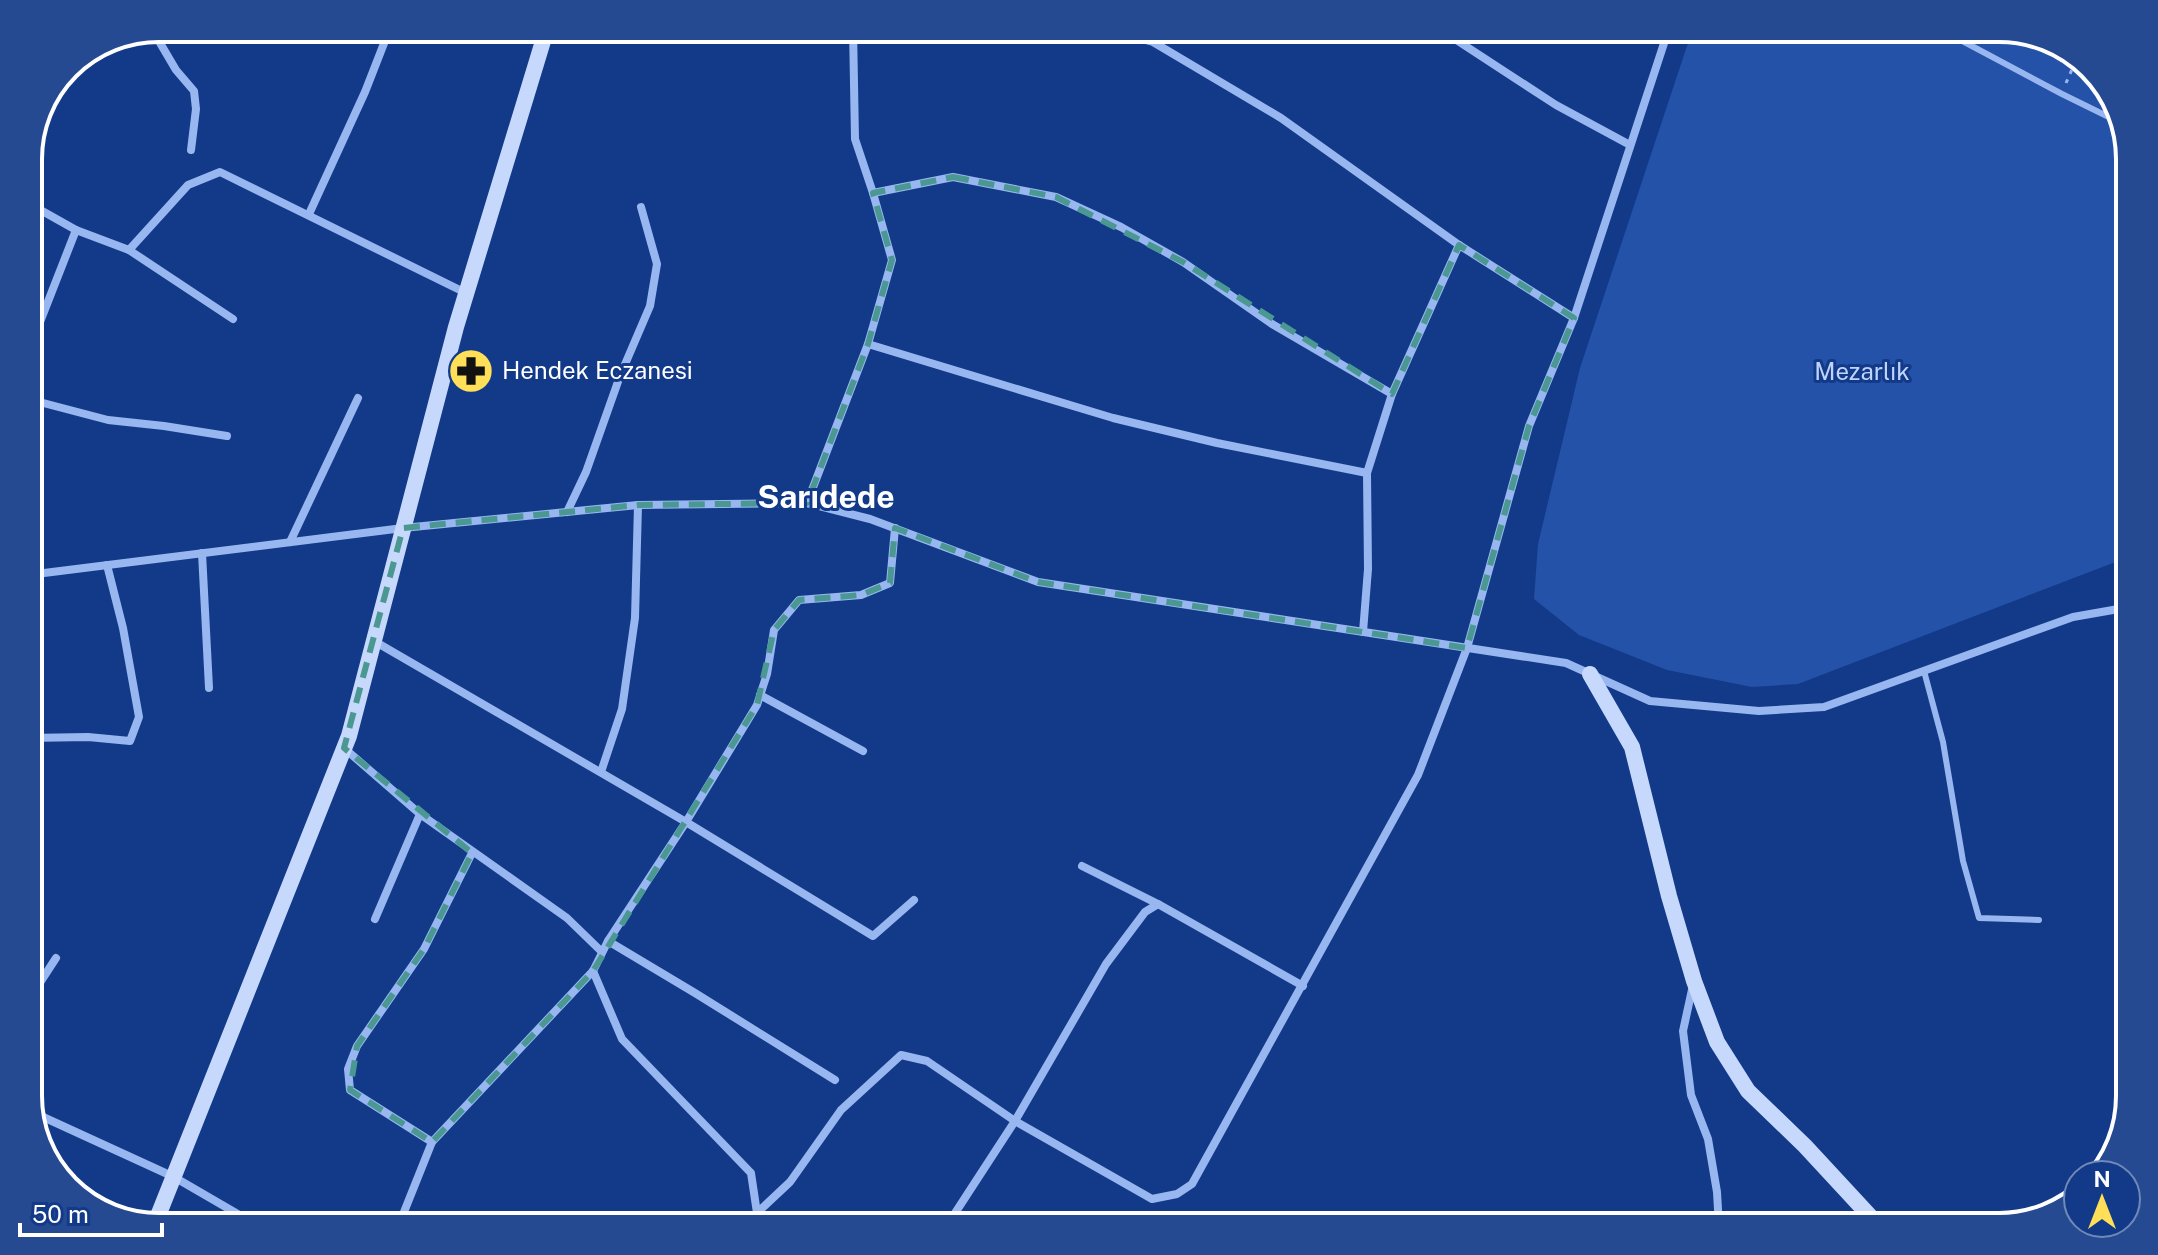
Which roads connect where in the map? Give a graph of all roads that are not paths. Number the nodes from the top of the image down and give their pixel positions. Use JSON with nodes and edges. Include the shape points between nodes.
{"nodes":[{"id":1,"x":159,"y":42,"type":"edge"},
{"id":2,"x":385,"y":42,"type":"edge"},
{"id":3,"x":543,"y":42,"type":"edge"},
{"id":4,"x":853,"y":42,"type":"edge"},
{"id":5,"x":1153,"y":42,"type":"edge"},
{"id":6,"x":1459,"y":42,"type":"edge"},
{"id":7,"x":1664,"y":42,"type":"edge"},
{"id":8,"x":1964,"y":42,"type":"edge"},
{"id":9,"x":2108,"y":116,"type":"edge"},
{"id":10,"x":1630,"y":145,"type":"junction"},
{"id":11,"x":191,"y":150,"type":"dead end"},
{"id":12,"x":873,"y":193,"type":"junction"},
{"id":13,"x":641,"y":207,"type":"dead end"},
{"id":14,"x":42,"y":211,"type":"edge"},
{"id":15,"x":309,"y":214,"type":"junction"},
{"id":16,"x":76,"y":230,"type":"junction"},
{"id":17,"x":1459,"y":245,"type":"junction"},
{"id":18,"x":129,"y":250,"type":"junction"},
{"id":19,"x":466,"y":293,"type":"junction"},
{"id":20,"x":42,"y":317,"type":"edge"},
{"id":21,"x":1574,"y":318,"type":"junction"},
{"id":22,"x":233,"y":319,"type":"dead end"},
{"id":23,"x":868,"y":344,"type":"junction"},
{"id":24,"x":1392,"y":394,"type":"junction"},
{"id":25,"x":358,"y":398,"type":"dead end"},
{"id":26,"x":42,"y":403,"type":"edge"},
{"id":27,"x":227,"y":436,"type":"dead end"},
{"id":28,"x":1367,"y":473,"type":"junction"},
{"id":29,"x":807,"y":503,"type":"junction"},
{"id":30,"x":638,"y":505,"type":"junction"},
{"id":31,"x":567,"y":512,"type":"junction"},
{"id":32,"x":403,"y":528,"type":"junction"},
{"id":33,"x":895,"y":528,"type":"junction"},
{"id":34,"x":290,"y":542,"type":"junction"},
{"id":35,"x":202,"y":553,"type":"junction"},
{"id":36,"x":107,"y":565,"type":"junction"},
{"id":37,"x":42,"y":573,"type":"edge"},
{"id":38,"x":2116,"y":609,"type":"edge"},
{"id":39,"x":1363,"y":632,"type":"junction"},
{"id":40,"x":374,"y":641,"type":"junction"},
{"id":41,"x":1467,"y":648,"type":"junction"},
{"id":42,"x":1924,"y":671,"type":"junction"},
{"id":43,"x":1590,"y":674,"type":"junction"},
{"id":44,"x":209,"y":688,"type":"dead end"},
{"id":45,"x":760,"y":695,"type":"junction"},
{"id":46,"x":42,"y":738,"type":"edge"},
{"id":47,"x":344,"y":748,"type":"junction"},
{"id":48,"x":863,"y":751,"type":"dead end"},
{"id":49,"x":601,"y":772,"type":"junction"},
{"id":50,"x":420,"y":814,"type":"junction"},
{"id":51,"x":686,"y":822,"type":"junction"},
{"id":52,"x":472,"y":853,"type":"junction"},
{"id":53,"x":1082,"y":866,"type":"dead end"},
{"id":54,"x":914,"y":900,"type":"dead end"},
{"id":55,"x":1158,"y":904,"type":"junction"},
{"id":56,"x":375,"y":919,"type":"dead end"},
{"id":57,"x":2039,"y":920,"type":"dead end"},
{"id":58,"x":608,"y":941,"type":"junction"},
{"id":59,"x":602,"y":952,"type":"junction"},
{"id":60,"x":56,"y":958,"type":"dead end"},
{"id":61,"x":593,"y":971,"type":"junction"},
{"id":62,"x":42,"y":980,"type":"edge"},
{"id":63,"x":1694,"y":981,"type":"junction"},
{"id":64,"x":1303,"y":986,"type":"junction"},
{"id":65,"x":835,"y":1080,"type":"dead end"},
{"id":66,"x":44,"y":1117,"type":"edge"},
{"id":67,"x":1015,"y":1121,"type":"junction"},
{"id":68,"x":432,"y":1142,"type":"junction"},
{"id":69,"x":174,"y":1177,"type":"junction"},
{"id":70,"x":159,"y":1213,"type":"edge"},
{"id":71,"x":236,"y":1213,"type":"edge"},
{"id":72,"x":404,"y":1213,"type":"edge"},
{"id":73,"x":757,"y":1213,"type":"joint"},
{"id":74,"x":955,"y":1213,"type":"edge"},
{"id":75,"x":1718,"y":1213,"type":"edge"},
{"id":76,"x":1867,"y":1213,"type":"edge"}],
"edges":[{"from":1,"to":11,"type":"street","via":[[194,91]]},
{"from":2,"to":15,"type":"street"},
{"from":3,"to":19,"type":"main road"},
{"from":4,"to":12,"type":"street","via":[[855,139]]},
{"from":5,"to":17,"type":"street","via":[[1281,118]]},
{"from":6,"to":10,"type":"street","via":[[1556,105]]},
{"from":7,"to":10,"type":"street"},
{"from":8,"to":9,"type":"lane"},
{"from":10,"to":21,"type":"street"},
{"from":12,"to":23,"type":"street","via":[[892,260]]},
{"from":12,"to":24,"type":"street","via":[[953,177],[1056,197],[1183,262],[1272,324]]},
{"from":13,"to":31,"type":"street","via":[[657,264],[650,306]]},
{"from":14,"to":16,"type":"street"},
{"from":15,"to":18,"type":"street","via":[[220,172],[188,185]]},
{"from":15,"to":19,"type":"street"},
{"from":16,"to":18,"type":"street"},
{"from":16,"to":20,"type":"street"},
{"from":17,"to":21,"type":"street"},
{"from":17,"to":24,"type":"street"},
{"from":18,"to":22,"type":"street"},
{"from":19,"to":32,"type":"main road"},
{"from":21,"to":41,"type":"street","via":[[1529,426]]},
{"from":23,"to":28,"type":"street","via":[[1113,418]]},
{"from":23,"to":29,"type":"street"},
{"from":24,"to":28,"type":"street"},
{"from":25,"to":34,"type":"street"},
{"from":26,"to":27,"type":"street","via":[[108,420]]},
{"from":28,"to":39,"type":"street"},
{"from":29,"to":30,"type":"street"},
{"from":29,"to":33,"type":"street"},
{"from":30,"to":31,"type":"street"},
{"from":30,"to":49,"type":"street","via":[[635,618],[622,709]]},
{"from":31,"to":32,"type":"street"},
{"from":32,"to":34,"type":"street"},
{"from":32,"to":40,"type":"main road"},
{"from":33,"to":39,"type":"street","via":[[1038,582]]},
{"from":33,"to":45,"type":"street","via":[[890,583],[861,595],[799,600],[774,630]]},
{"from":34,"to":35,"type":"street"},
{"from":35,"to":36,"type":"street"},
{"from":35,"to":44,"type":"street"},
{"from":36,"to":37,"type":"street"},
{"from":36,"to":46,"type":"street","via":[[139,717],[130,741]]},
{"from":38,"to":42,"type":"street","via":[[2073,617]]},
{"from":39,"to":41,"type":"street"},
{"from":40,"to":47,"type":"main road"},
{"from":40,"to":49,"type":"street"},
{"from":41,"to":43,"type":"street","via":[[1566,663]]},
{"from":41,"to":64,"type":"street","via":[[1418,775]]},
{"from":42,"to":43,"type":"street","via":[[1824,707],[1759,711],[1650,701]]},
{"from":42,"to":57,"type":"lane","via":[[1979,918]]},
{"from":43,"to":63,"type":"main road","via":[[1632,747]]},
{"from":45,"to":48,"type":"street"},
{"from":45,"to":51,"type":"street"},
{"from":47,"to":50,"type":"street"},
{"from":47,"to":69,"type":"main road"},
{"from":49,"to":51,"type":"street"},
{"from":50,"to":52,"type":"street"},
{"from":50,"to":56,"type":"street"},
{"from":51,"to":54,"type":"street","via":[[873,936]]},
{"from":51,"to":58,"type":"street"},
{"from":52,"to":59,"type":"street","via":[[567,918]]},
{"from":52,"to":68,"type":"street","via":[[424,949],[357,1046],[348,1069],[350,1090]]},
{"from":53,"to":55,"type":"street"},
{"from":55,"to":64,"type":"street"},
{"from":55,"to":67,"type":"street","via":[[1145,912],[1106,964]]},
{"from":58,"to":59,"type":"street"},
{"from":58,"to":65,"type":"street"},
{"from":59,"to":61,"type":"street"},
{"from":60,"to":62,"type":"street"},
{"from":61,"to":68,"type":"street"},
{"from":61,"to":73,"type":"street","via":[[622,1039],[751,1173]]},
{"from":63,"to":75,"type":"street","via":[[1683,1031],[1691,1095],[1708,1139]]},
{"from":63,"to":76,"type":"main road","via":[[1717,1042],[1748,1091]]},
{"from":64,"to":67,"type":"street","via":[[1192,1184],[1177,1194],[1152,1199]]},
{"from":66,"to":69,"type":"street"},
{"from":67,"to":73,"type":"street","via":[[927,1061],[901,1055],[841,1110],[790,1182]]},
{"from":67,"to":74,"type":"street"},
{"from":68,"to":72,"type":"street"},
{"from":69,"to":70,"type":"main road"},
{"from":69,"to":71,"type":"street"}]}
